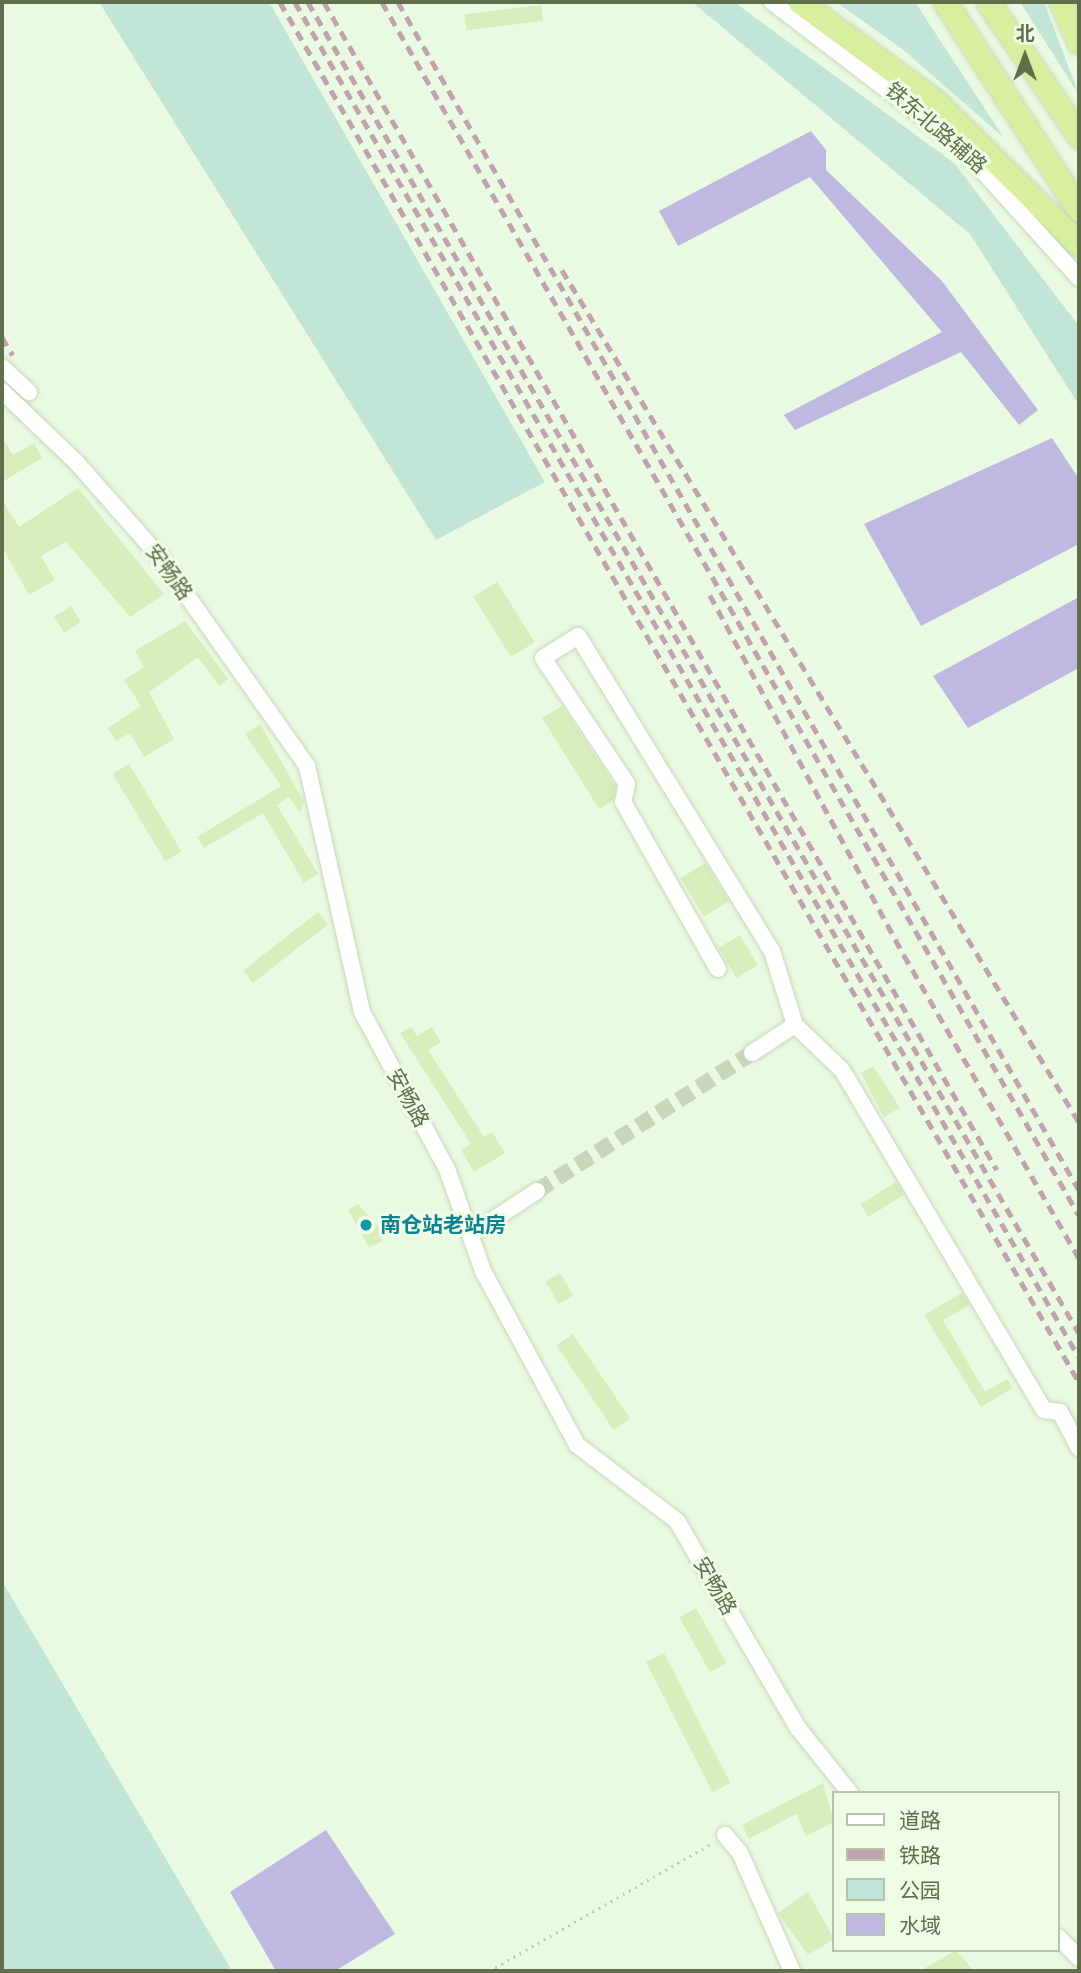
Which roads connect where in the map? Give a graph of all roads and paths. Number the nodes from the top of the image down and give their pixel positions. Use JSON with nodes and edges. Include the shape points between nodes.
{"nodes":[{"id":1,"x":772,"y":2,"type":"edge"},
{"id":2,"x":944,"y":2,"type":"edge"},
{"id":3,"x":988,"y":2,"type":"edge"},
{"id":4,"x":1061,"y":2,"type":"edge"},
{"id":5,"x":809,"y":8,"type":"edge"},
{"id":6,"x":1079,"y":42,"type":"edge"},
{"id":7,"x":1079,"y":136,"type":"edge"},
{"id":8,"x":1079,"y":210,"type":"edge"},
{"id":9,"x":1079,"y":244,"type":"edge"},
{"id":10,"x":1079,"y":278,"type":"edge"},
{"id":11,"x":2,"y":367,"type":"edge"},
{"id":12,"x":2,"y":391,"type":"edge"},
{"id":13,"x":29,"y":392,"type":"dead end"},
{"id":14,"x":718,"y":969,"type":"dead end"},
{"id":15,"x":795,"y":1025,"type":"junction"},
{"id":16,"x":752,"y":1053,"type":"tunnel mouth"},
{"id":17,"x":537,"y":1191,"type":"tunnel mouth"},
{"id":18,"x":470,"y":1235,"type":"junction"},
{"id":19,"x":1079,"y":1448,"type":"edge"},
{"id":20,"x":848,"y":1791,"type":"edge"},
{"id":21,"x":725,"y":1835,"type":"joint"},
{"id":22,"x":1060,"y":1939,"type":"edge"},
{"id":23,"x":1079,"y":1958,"type":"edge"},
{"id":24,"x":489,"y":1971,"type":"edge"},
{"id":25,"x":792,"y":1971,"type":"edge"}],
"edges":[{"from":1,"to":10,"type":"street","name":"铁东北路辅路","via":[[959,145]]},
{"from":2,"to":8,"type":"highway"},
{"from":3,"to":7,"type":"highway"},
{"from":4,"to":6,"type":"highway"},
{"from":5,"to":9,"type":"highway","via":[[935,101]]},
{"from":11,"to":13,"type":"street"},
{"from":12,"to":18,"type":"street","name":"安畅路","via":[[77,463],[159,556],[307,766],[362,1012],[447,1169]]},
{"from":14,"to":15,"type":"street","via":[[623,802],[627,784],[543,657],[578,636],[772,951]]},
{"from":15,"to":16,"type":"street"},
{"from":15,"to":19,"type":"street","via":[[842,1070],[1044,1410],[1060,1412]]},
{"from":17,"to":18,"type":"street"},
{"from":18,"to":20,"type":"street","name":"安畅路","via":[[483,1271],[577,1445],[677,1521],[797,1728]]},
{"from":21,"to":24,"type":"path"},
{"from":21,"to":25,"type":"street"},
{"from":22,"to":23,"type":"street"}]}
